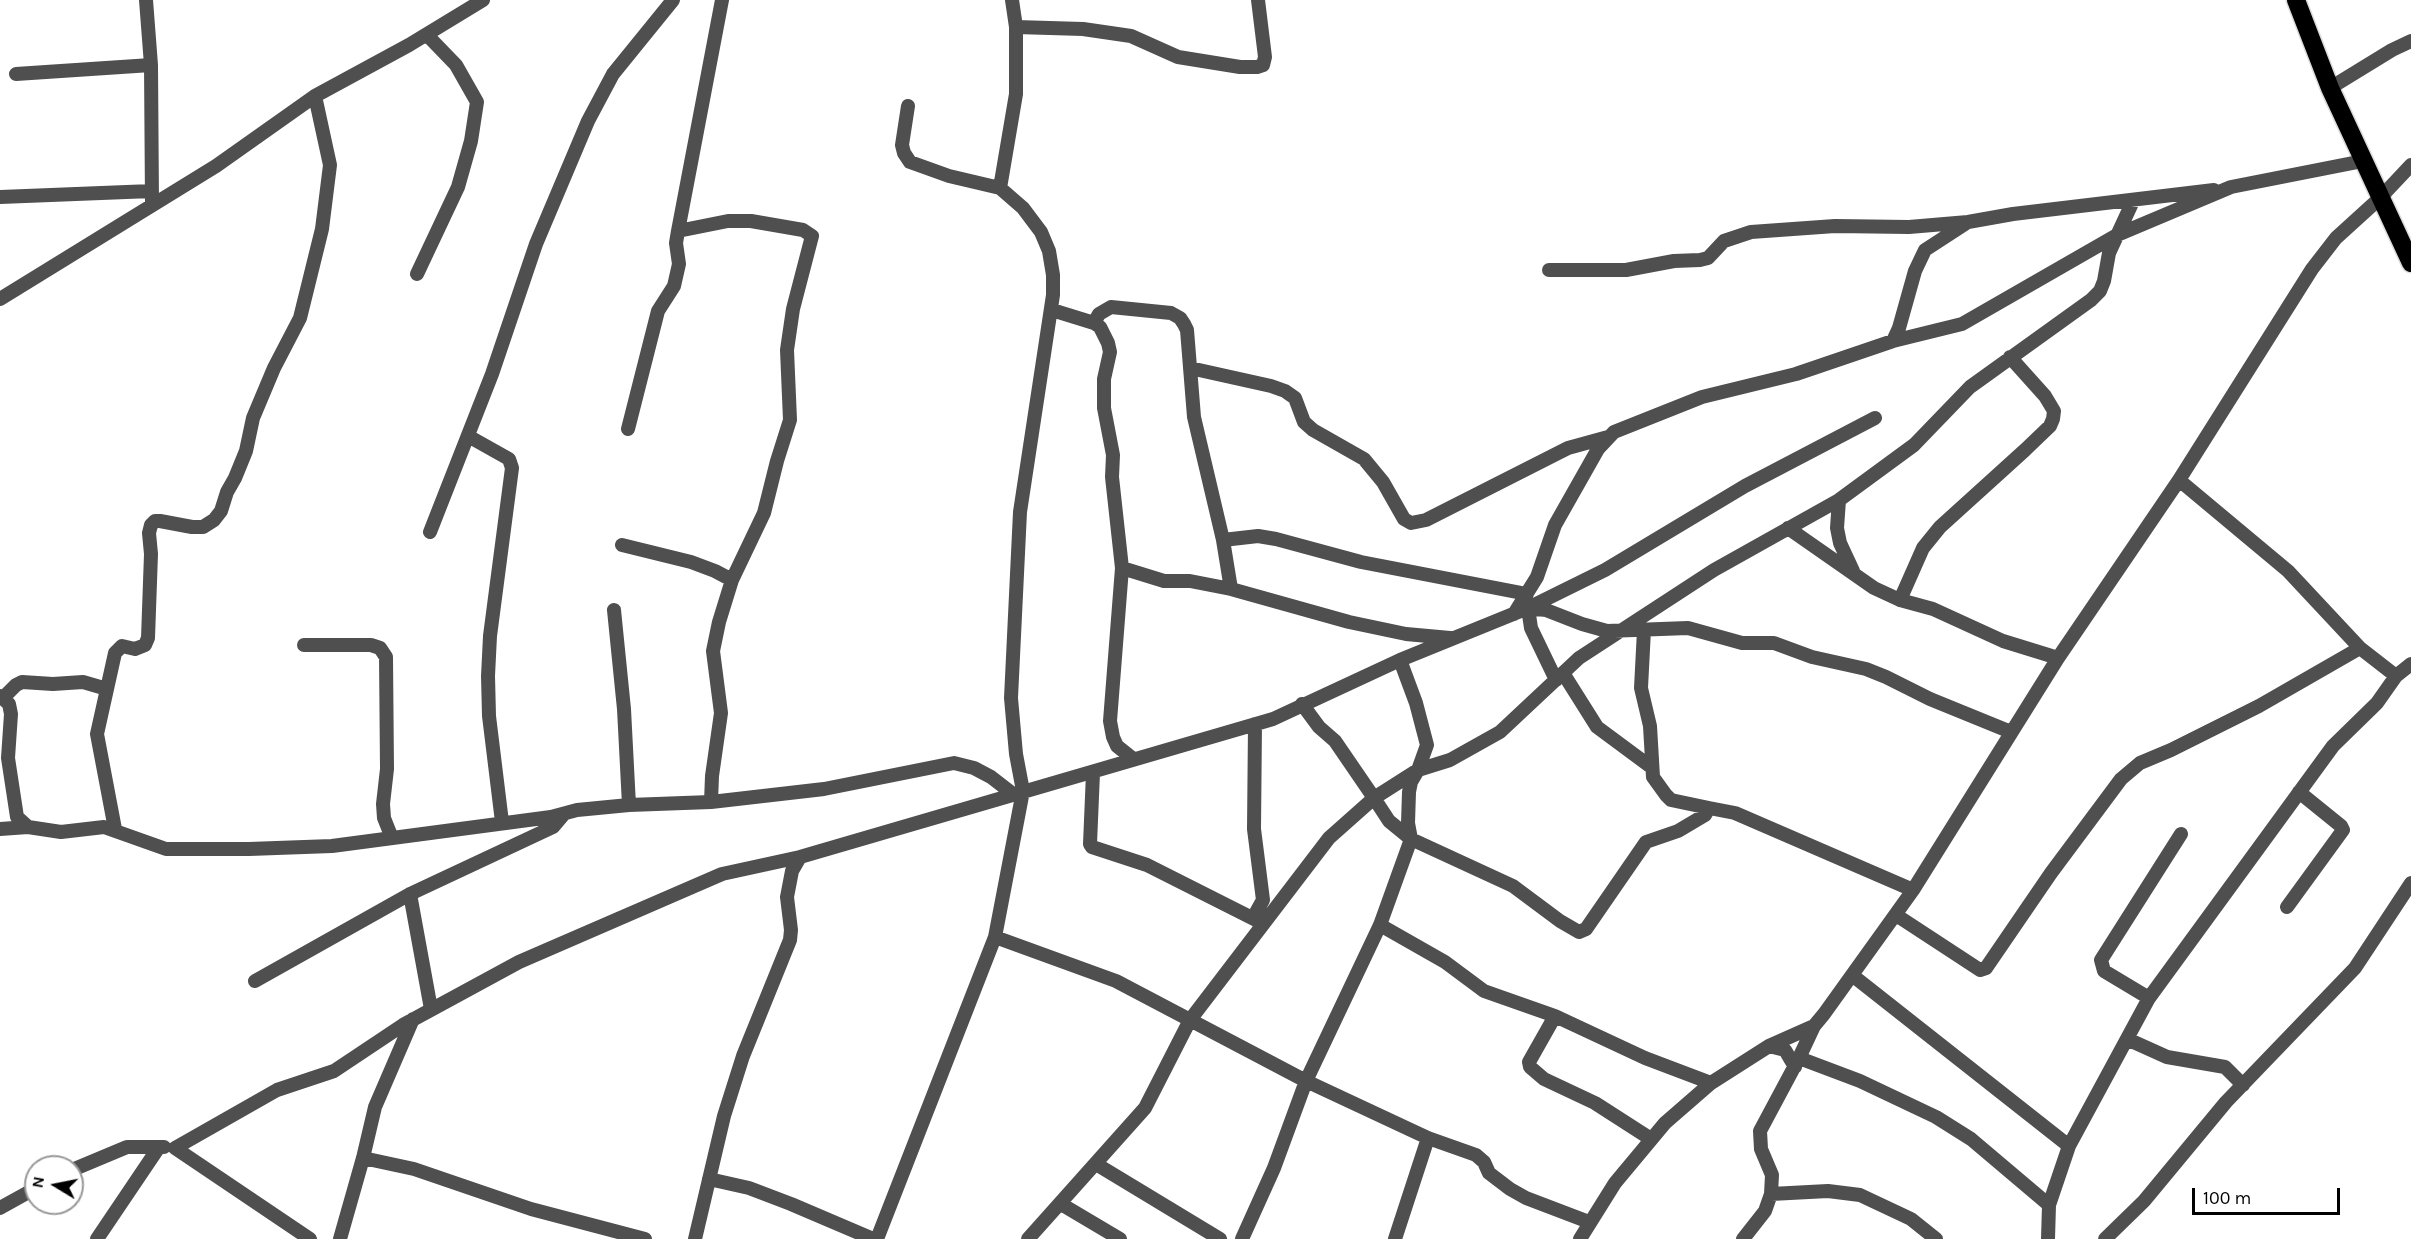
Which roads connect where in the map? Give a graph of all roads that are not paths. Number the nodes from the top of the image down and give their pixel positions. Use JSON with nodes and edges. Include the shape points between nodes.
{"nodes":[{"id":1,"x":146,"y":0,"type":"edge"},
{"id":2,"x":483,"y":0,"type":"edge"},
{"id":3,"x":673,"y":0,"type":"edge"},
{"id":4,"x":722,"y":0,"type":"edge"},
{"id":5,"x":1012,"y":0,"type":"edge"},
{"id":6,"x":1258,"y":0,"type":"edge"},
{"id":7,"x":2296,"y":0,"type":"edge"},
{"id":8,"x":1016,"y":27,"type":"junction"},
{"id":9,"x":427,"y":34,"type":"junction"},
{"id":10,"x":2411,"y":41,"type":"edge"},
{"id":11,"x":151,"y":65,"type":"junction"},
{"id":12,"x":16,"y":74,"type":"dead end"},
{"id":13,"x":2330,"y":88,"type":"junction"},
{"id":14,"x":315,"y":96,"type":"junction"},
{"id":15,"x":908,"y":106,"type":"dead end"},
{"id":16,"x":2364,"y":161,"type":"junction"},
{"id":17,"x":2411,"y":165,"type":"edge"},
{"id":18,"x":2231,"y":187,"type":"junction"},
{"id":19,"x":1000,"y":188,"type":"junction"},
{"id":20,"x":0,"y":197,"type":"edge"},
{"id":21,"x":152,"y":197,"type":"junction"},
{"id":22,"x":2380,"y":198,"type":"junction"},
{"id":23,"x":2133,"y":201,"type":"junction"},
{"id":24,"x":1968,"y":222,"type":"junction"},
{"id":25,"x":678,"y":231,"type":"junction"},
{"id":26,"x":2117,"y":235,"type":"junction"},
{"id":27,"x":2411,"y":264,"type":"edge"},
{"id":28,"x":1549,"y":270,"type":"dead end"},
{"id":29,"x":417,"y":274,"type":"dead end"},
{"id":30,"x":0,"y":300,"type":"edge"},
{"id":31,"x":1052,"y":310,"type":"junction"},
{"id":32,"x":1094,"y":323,"type":"junction"},
{"id":33,"x":1893,"y":341,"type":"junction"},
{"id":34,"x":2010,"y":357,"type":"junction"},
{"id":35,"x":1190,"y":368,"type":"junction"},
{"id":36,"x":1875,"y":418,"type":"dead end"},
{"id":37,"x":628,"y":429,"type":"dead end"},
{"id":38,"x":468,"y":436,"type":"junction"},
{"id":39,"x":1608,"y":437,"type":"junction"},
{"id":40,"x":2179,"y":480,"type":"junction"},
{"id":41,"x":1839,"y":500,"type":"junction"},
{"id":42,"x":1788,"y":528,"type":"junction"},
{"id":43,"x":430,"y":532,"type":"dead end"},
{"id":44,"x":1223,"y":540,"type":"junction"},
{"id":45,"x":622,"y":545,"type":"dead end"},
{"id":46,"x":1122,"y":568,"type":"junction"},
{"id":47,"x":1855,"y":575,"type":"junction"},
{"id":48,"x":732,"y":580,"type":"junction"},
{"id":49,"x":1231,"y":590,"type":"junction"},
{"id":50,"x":1900,"y":600,"type":"junction"},
{"id":51,"x":1523,"y":605,"type":"junction"},
{"id":52,"x":614,"y":610,"type":"dead end"},
{"id":53,"x":1644,"y":630,"type":"junction"},
{"id":54,"x":1619,"y":632,"type":"junction"},
{"id":55,"x":1455,"y":639,"type":"junction"},
{"id":56,"x":304,"y":645,"type":"dead end"},
{"id":57,"x":2360,"y":648,"type":"junction"},
{"id":58,"x":2058,"y":658,"type":"junction"},
{"id":59,"x":1400,"y":660,"type":"junction"},
{"id":60,"x":2411,"y":664,"type":"edge"},
{"id":61,"x":2396,"y":676,"type":"junction"},
{"id":62,"x":1560,"y":677,"type":"junction"},
{"id":63,"x":107,"y":689,"type":"junction"},
{"id":64,"x":2,"y":697,"type":"edge"},
{"id":65,"x":1302,"y":704,"type":"junction"},
{"id":66,"x":1255,"y":724,"type":"junction"},
{"id":67,"x":2011,"y":732,"type":"junction"},
{"id":68,"x":1132,"y":758,"type":"junction"},
{"id":69,"x":1652,"y":767,"type":"junction"},
{"id":70,"x":1418,"y":770,"type":"junction"},
{"id":71,"x":1093,"y":773,"type":"junction"},
{"id":72,"x":2299,"y":792,"type":"junction"},
{"id":73,"x":1018,"y":793,"type":"junction"},
{"id":74,"x":1374,"y":798,"type":"junction"},
{"id":75,"x":711,"y":802,"type":"junction"},
{"id":76,"x":629,"y":805,"type":"junction"},
{"id":77,"x":1709,"y":808,"type":"junction"},
{"id":78,"x":564,"y":814,"type":"junction"},
{"id":79,"x":502,"y":822,"type":"junction"},
{"id":80,"x":28,"y":827,"type":"junction"},
{"id":81,"x":0,"y":829,"type":"edge"},
{"id":82,"x":115,"y":829,"type":"junction"},
{"id":83,"x":2181,"y":834,"type":"dead end"},
{"id":84,"x":392,"y":838,"type":"junction"},
{"id":85,"x":1412,"y":839,"type":"junction"},
{"id":86,"x":800,"y":857,"type":"junction"},
{"id":87,"x":2411,"y":883,"type":"edge"},
{"id":88,"x":1913,"y":890,"type":"junction"},
{"id":89,"x":410,"y":894,"type":"junction"},
{"id":90,"x":2287,"y":907,"type":"dead end"},
{"id":91,"x":1896,"y":915,"type":"junction"},
{"id":92,"x":1258,"y":921,"type":"junction"},
{"id":93,"x":1380,"y":925,"type":"junction"},
{"id":94,"x":995,"y":937,"type":"junction"},
{"id":95,"x":1852,"y":975,"type":"junction"},
{"id":96,"x":255,"y":981,"type":"dead end"},
{"id":97,"x":2149,"y":998,"type":"junction"},
{"id":98,"x":431,"y":1009,"type":"junction"},
{"id":99,"x":1555,"y":1016,"type":"junction"},
{"id":100,"x":413,"y":1019,"type":"junction"},
{"id":101,"x":1190,"y":1020,"type":"junction"},
{"id":102,"x":1814,"y":1026,"type":"junction"},
{"id":103,"x":2127,"y":1039,"type":"junction"},
{"id":104,"x":1769,"y":1046,"type":"junction"},
{"id":105,"x":1797,"y":1063,"type":"junction"},
{"id":106,"x":1306,"y":1081,"type":"junction"},
{"id":107,"x":1711,"y":1083,"type":"junction"},
{"id":108,"x":2243,"y":1084,"type":"junction"},
{"id":109,"x":1428,"y":1138,"type":"junction"},
{"id":110,"x":1651,"y":1139,"type":"junction"},
{"id":111,"x":2069,"y":1146,"type":"junction"},
{"id":112,"x":159,"y":1147,"type":"junction"},
{"id":113,"x":176,"y":1148,"type":"junction"},
{"id":114,"x":363,"y":1158,"type":"junction"},
{"id":115,"x":1096,"y":1164,"type":"junction"},
{"id":116,"x":84,"y":1165,"type":"edge"},
{"id":117,"x":709,"y":1179,"type":"junction"},
{"id":118,"x":1771,"y":1194,"type":"junction"},
{"id":119,"x":24,"y":1195,"type":"edge"},
{"id":120,"x":1060,"y":1204,"type":"junction"},
{"id":121,"x":2049,"y":1205,"type":"junction"},
{"id":122,"x":0,"y":1208,"type":"edge"},
{"id":123,"x":1589,"y":1222,"type":"junction"},
{"id":124,"x":97,"y":1239,"type":"edge"},
{"id":125,"x":310,"y":1239,"type":"edge"},
{"id":126,"x":339,"y":1239,"type":"edge"},
{"id":127,"x":645,"y":1239,"type":"edge"},
{"id":128,"x":695,"y":1239,"type":"edge"},
{"id":129,"x":875,"y":1239,"type":"edge"},
{"id":130,"x":1028,"y":1239,"type":"edge"},
{"id":131,"x":1120,"y":1239,"type":"edge"},
{"id":132,"x":1220,"y":1239,"type":"edge"},
{"id":133,"x":1242,"y":1239,"type":"edge"},
{"id":134,"x":1395,"y":1239,"type":"edge"},
{"id":135,"x":1580,"y":1239,"type":"edge"},
{"id":136,"x":1743,"y":1239,"type":"edge"},
{"id":137,"x":1936,"y":1239,"type":"edge"},
{"id":138,"x":2048,"y":1239,"type":"edge"},
{"id":139,"x":2105,"y":1239,"type":"edge"}],
"edges":[{"from":1,"to":11,"type":"street"},
{"from":2,"to":9,"type":"street"},
{"from":3,"to":38,"type":"street","via":[[613,74],[588,120],[536,244]]},
{"from":4,"to":25,"type":"street"},
{"from":5,"to":8,"type":"street"},
{"from":6,"to":8,"type":"street","via":[[1265,57],[1263,65],[1257,68],[1178,57],[1131,36],[1083,29]]},
{"from":7,"to":13,"type":"highway"},
{"from":8,"to":19,"type":"street","via":[[1016,94]]},
{"from":9,"to":14,"type":"street"},
{"from":9,"to":29,"type":"street","via":[[456,65],[477,102],[458,187]]},
{"from":10,"to":13,"type":"street"},
{"from":11,"to":12,"type":"street"},
{"from":11,"to":21,"type":"street"},
{"from":13,"to":16,"type":"highway"},
{"from":14,"to":21,"type":"street","via":[[216,166]]},
{"from":14,"to":63,"type":"street","via":[[330,165],[322,229],[300,318],[253,418],[246,451],[221,511],[203,526],[160,521],[151,525],[148,638],[145,645],[135,649],[122,646],[115,653]]},
{"from":15,"to":19,"type":"street","via":[[902,145],[910,162]]},
{"from":16,"to":18,"type":"street"},
{"from":16,"to":22,"type":"highway"},
{"from":17,"to":22,"type":"street"},
{"from":18,"to":23,"type":"street"},
{"from":18,"to":26,"type":"street"},
{"from":19,"to":31,"type":"street","via":[[1023,208],[1041,232],[1053,275]]},
{"from":20,"to":21,"type":"street"},
{"from":21,"to":30,"type":"street"},
{"from":22,"to":27,"type":"highway"},
{"from":22,"to":40,"type":"street","via":[[2336,238],[2312,269]]},
{"from":23,"to":24,"type":"street"},
{"from":23,"to":26,"type":"street"},
{"from":24,"to":28,"type":"street","via":[[1751,232],[1724,241],[1708,258],[1700,260],[1626,270]]},
{"from":24,"to":33,"type":"street","via":[[1925,250]]},
{"from":25,"to":37,"type":"street","via":[[679,264],[674,286],[658,311]]},
{"from":25,"to":48,"type":"street","via":[[728,221],[751,221],[802,230],[812,236],[787,350],[790,420],[764,513]]},
{"from":26,"to":33,"type":"street","via":[[1962,324]]},
{"from":26,"to":34,"type":"street","via":[[2100,291]]},
{"from":31,"to":32,"type":"street"},
{"from":31,"to":73,"type":"street","via":[[1020,512],[1011,698]]},
{"from":32,"to":35,"type":"street","via":[[1099,314],[1111,307],[1171,313],[1180,318],[1187,330]]},
{"from":32,"to":46,"type":"street","via":[[1105,335],[1110,352],[1104,379],[1104,408],[1113,455]]},
{"from":33,"to":39,"type":"street","via":[[1796,374],[1702,397]]},
{"from":34,"to":41,"type":"street","via":[[1970,387],[1914,445]]},
{"from":34,"to":50,"type":"street","via":[[2054,411],[2050,426],[1940,527],[1923,548]]},
{"from":35,"to":39,"type":"street","via":[[1285,391],[1295,398],[1304,422],[1312,430],[1364,459],[1383,482],[1404,519],[1412,523],[1426,520],[1568,448]]},
{"from":35,"to":44,"type":"street","via":[[1194,417]]},
{"from":36,"to":51,"type":"street","via":[[1745,486],[1605,570]]},
{"from":38,"to":43,"type":"street"},
{"from":38,"to":79,"type":"street","via":[[509,459],[512,468],[488,676]]},
{"from":39,"to":51,"type":"street","via":[[1555,525]]},
{"from":40,"to":57,"type":"street","via":[[2288,571]]},
{"from":40,"to":58,"type":"street"},
{"from":41,"to":42,"type":"street"},
{"from":41,"to":47,"type":"street","via":[[1840,543]]},
{"from":42,"to":47,"type":"street"},
{"from":42,"to":54,"type":"street","via":[[1714,570]]},
{"from":44,"to":49,"type":"street"},
{"from":44,"to":51,"type":"street","via":[[1258,536],[1276,539]]},
{"from":45,"to":48,"type":"street","via":[[691,562]]},
{"from":46,"to":49,"type":"street","via":[[1164,581],[1190,581]]},
{"from":46,"to":68,"type":"street","via":[[1110,721],[1117,746]]},
{"from":47,"to":50,"type":"street"},
{"from":48,"to":75,"type":"street","via":[[713,651],[721,713]]},
{"from":49,"to":55,"type":"street","via":[[1349,622]]},
{"from":50,"to":58,"type":"street"},
{"from":51,"to":54,"type":"street","via":[[1596,629]]},
{"from":51,"to":55,"type":"street"},
{"from":51,"to":62,"type":"street","via":[[1531,628]]},
{"from":52,"to":76,"type":"street"},
{"from":53,"to":54,"type":"street"},
{"from":53,"to":67,"type":"street","via":[[1688,627],[1742,643],[1774,643],[1812,657],[1866,669]]},
{"from":53,"to":69,"type":"street","via":[[1641,688],[1650,726]]},
{"from":54,"to":62,"type":"street","via":[[1579,658]]},
{"from":55,"to":59,"type":"street"},
{"from":56,"to":84,"type":"street","via":[[371,645],[380,648],[386,657],[387,769],[383,804]]},
{"from":57,"to":61,"type":"street"},
{"from":57,"to":91,"type":"street","via":[[2259,706],[2140,763],[2121,779],[1986,968],[1980,970]]},
{"from":58,"to":67,"type":"street"},
{"from":59,"to":65,"type":"street"},
{"from":59,"to":70,"type":"street","via":[[1426,740]]},
{"from":60,"to":61,"type":"street"},
{"from":61,"to":72,"type":"street","via":[[2378,703],[2333,746]]},
{"from":62,"to":69,"type":"street","via":[[1597,727]]},
{"from":62,"to":70,"type":"street","via":[[1500,732],[1450,760]]},
{"from":63,"to":64,"type":"street","via":[[83,682],[22,682]]},
{"from":63,"to":82,"type":"street","via":[[97,734]]},
{"from":64,"to":80,"type":"street","via":[[11,714],[8,758],[17,817]]},
{"from":65,"to":66,"type":"street"},
{"from":65,"to":74,"type":"street","via":[[1335,741]]},
{"from":66,"to":68,"type":"street"},
{"from":66,"to":92,"type":"street","via":[[1254,829],[1263,892]]},
{"from":67,"to":88,"type":"street"},
{"from":68,"to":71,"type":"street"},
{"from":69,"to":77,"type":"street","via":[[1656,783],[1671,800]]},
{"from":70,"to":74,"type":"street"},
{"from":70,"to":85,"type":"street","via":[[1409,792]]},
{"from":71,"to":73,"type":"street"},
{"from":71,"to":92,"type":"street","via":[[1092,847],[1147,865]]},
{"from":72,"to":90,"type":"street","via":[[2343,830]]},
{"from":72,"to":97,"type":"street"},
{"from":73,"to":75,"type":"street","via":[[974,768],[954,763],[824,789]]},
{"from":73,"to":86,"type":"street"},
{"from":73,"to":94,"type":"street"},
{"from":74,"to":85,"type":"street","via":[[1389,821]]},
{"from":74,"to":92,"type":"street","via":[[1329,838]]},
{"from":75,"to":76,"type":"street"},
{"from":76,"to":78,"type":"street"},
{"from":77,"to":85,"type":"street","via":[[1705,815],[1678,831],[1646,842],[1586,929],[1579,932],[1513,886]]},
{"from":77,"to":88,"type":"street","via":[[1735,813]]},
{"from":78,"to":79,"type":"street"},
{"from":78,"to":89,"type":"street","via":[[553,827]]},
{"from":79,"to":84,"type":"street"},
{"from":80,"to":81,"type":"street"},
{"from":80,"to":82,"type":"street","via":[[61,832]]},
{"from":82,"to":84,"type":"street","via":[[166,849],[332,846]]},
{"from":83,"to":97,"type":"street","via":[[2101,960],[2104,971]]},
{"from":85,"to":93,"type":"street"},
{"from":86,"to":98,"type":"street","via":[[722,874],[519,962]]},
{"from":86,"to":117,"type":"street","via":[[792,871],[787,897],[790,940],[743,1056]]},
{"from":87,"to":108,"type":"street","via":[[2355,968]]},
{"from":88,"to":91,"type":"street"},
{"from":89,"to":96,"type":"street"},
{"from":89,"to":98,"type":"street"},
{"from":91,"to":95,"type":"street"},
{"from":92,"to":101,"type":"street"},
{"from":93,"to":99,"type":"street","via":[[1445,962],[1484,991]]},
{"from":93,"to":106,"type":"street"},
{"from":94,"to":101,"type":"street","via":[[1116,981]]},
{"from":94,"to":129,"type":"street"},
{"from":95,"to":102,"type":"street"},
{"from":95,"to":111,"type":"street"},
{"from":97,"to":103,"type":"street"},
{"from":98,"to":100,"type":"street"},
{"from":99,"to":107,"type":"street","via":[[1645,1058]]},
{"from":99,"to":110,"type":"street","via":[[1529,1062],[1530,1067],[1544,1079],[1595,1103]]},
{"from":100,"to":113,"type":"street","via":[[334,1071],[277,1090]]},
{"from":100,"to":114,"type":"street","via":[[375,1107]]},
{"from":101,"to":106,"type":"street"},
{"from":101,"to":115,"type":"street","via":[[1145,1108]]},
{"from":102,"to":104,"type":"street"},
{"from":102,"to":105,"type":"street"},
{"from":103,"to":108,"type":"street","via":[[2167,1057],[2225,1067]]},
{"from":103,"to":111,"type":"street"},
{"from":104,"to":105,"type":"street","via":[[1785,1050]]},
{"from":104,"to":107,"type":"street"},
{"from":105,"to":118,"type":"street","via":[[1760,1131],[1761,1149],[1772,1175]]},
{"from":105,"to":121,"type":"street","via":[[1860,1081],[1936,1117],[1971,1139]]},
{"from":106,"to":109,"type":"street"},
{"from":106,"to":133,"type":"street","via":[[1274,1168]]},
{"from":107,"to":110,"type":"street"},
{"from":108,"to":139,"type":"street","via":[[2144,1201]]},
{"from":109,"to":123,"type":"street","via":[[1476,1155],[1489,1173],[1526,1198]]},
{"from":109,"to":134,"type":"street"},
{"from":110,"to":123,"type":"street"},
{"from":111,"to":121,"type":"street"},
{"from":112,"to":113,"type":"street"},
{"from":112,"to":116,"type":"street","via":[[126,1147]]},
{"from":112,"to":124,"type":"street"},
{"from":113,"to":125,"type":"street"},
{"from":114,"to":126,"type":"street"},
{"from":114,"to":127,"type":"street","via":[[414,1169],[531,1209]]},
{"from":115,"to":120,"type":"street"},
{"from":115,"to":132,"type":"street"},
{"from":117,"to":128,"type":"street"},
{"from":117,"to":129,"type":"street","via":[[791,1203]]},
{"from":118,"to":136,"type":"street","via":[[1765,1211]]},
{"from":118,"to":137,"type":"street","via":[[1828,1191],[1860,1195],[1911,1219]]},
{"from":119,"to":122,"type":"street"},
{"from":120,"to":130,"type":"street"},
{"from":120,"to":131,"type":"street"},
{"from":121,"to":138,"type":"street"},
{"from":123,"to":135,"type":"street"}]}
